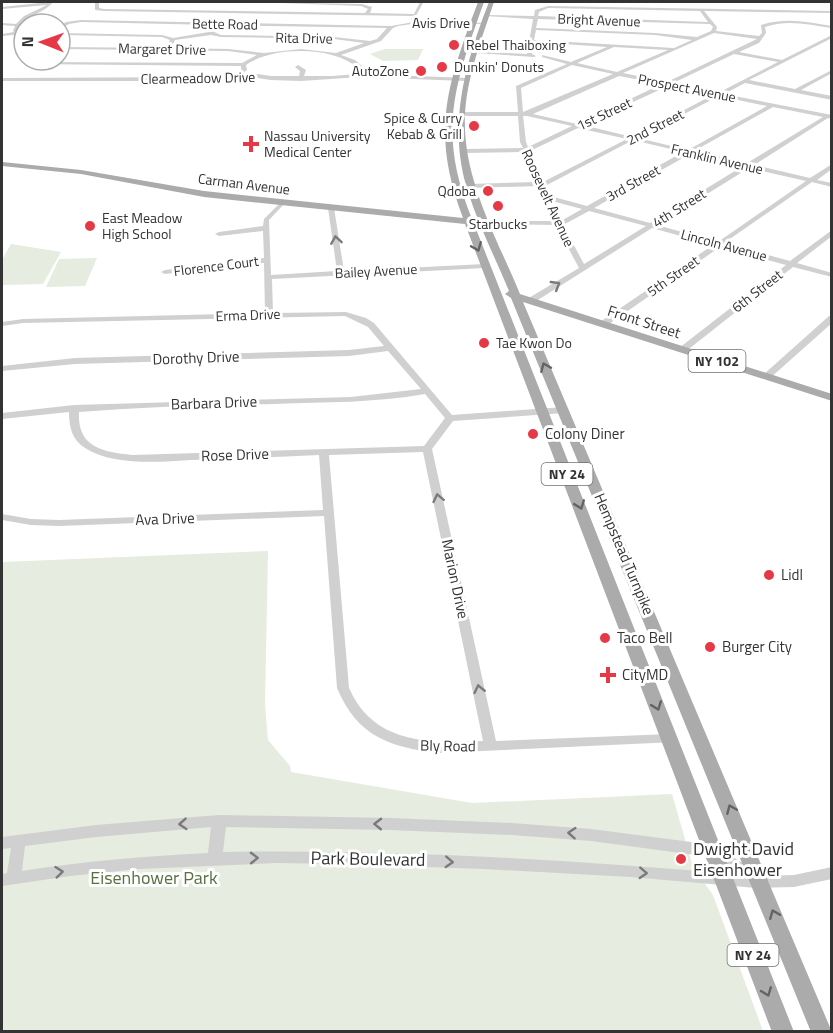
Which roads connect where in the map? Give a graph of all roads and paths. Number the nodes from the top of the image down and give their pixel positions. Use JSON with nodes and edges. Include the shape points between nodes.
{"nodes":[{"id":1,"x":50,"y":2,"type":"edge"},
{"id":2,"x":97,"y":2,"type":"edge"},
{"id":3,"x":253,"y":2,"type":"edge"},
{"id":4,"x":481,"y":2,"type":"edge"},
{"id":5,"x":491,"y":2,"type":"edge"},
{"id":6,"x":623,"y":2,"type":"edge"},
{"id":7,"x":421,"y":3,"type":"edge"},
{"id":8,"x":739,"y":3,"type":"dead end"},
{"id":9,"x":235,"y":7,"type":"dead end"},
{"id":10,"x":2,"y":8,"type":"edge"},
{"id":11,"x":622,"y":9,"type":"junction"},
{"id":12,"x":175,"y":11,"type":"junction"},
{"id":13,"x":702,"y":11,"type":"junction"},
{"id":14,"x":746,"y":11,"type":"junction"},
{"id":15,"x":36,"y":12,"type":"edge"},
{"id":16,"x":231,"y":12,"type":"junction"},
{"id":17,"x":831,"y":12,"type":"edge"},
{"id":18,"x":309,"y":14,"type":"junction"},
{"id":19,"x":367,"y":14,"type":"junction"},
{"id":20,"x":415,"y":15,"type":"junction"},
{"id":21,"x":487,"y":16,"type":"junction"},
{"id":22,"x":536,"y":17,"type":"junction"},
{"id":23,"x":72,"y":22,"type":"edge"},
{"id":24,"x":711,"y":22,"type":"junction"},
{"id":25,"x":164,"y":23,"type":"junction"},
{"id":26,"x":412,"y":23,"type":"junction"},
{"id":27,"x":474,"y":23,"type":"junction"},
{"id":28,"x":484,"y":23,"type":"junction"},
{"id":29,"x":216,"y":24,"type":"junction"},
{"id":30,"x":303,"y":25,"type":"junction"},
{"id":31,"x":391,"y":27,"type":"junction"},
{"id":32,"x":831,"y":27,"type":"edge"},
{"id":33,"x":534,"y":29,"type":"junction"},
{"id":34,"x":714,"y":32,"type":"junction"},
{"id":35,"x":212,"y":33,"type":"junction"},
{"id":36,"x":72,"y":34,"type":"edge"},
{"id":37,"x":762,"y":38,"type":"junction"},
{"id":38,"x":830,"y":38,"type":"edge"},
{"id":39,"x":173,"y":39,"type":"junction"},
{"id":40,"x":698,"y":39,"type":"junction"},
{"id":41,"x":532,"y":41,"type":"junction"},
{"id":42,"x":371,"y":43,"type":"junction"},
{"id":43,"x":615,"y":45,"type":"junction"},
{"id":44,"x":72,"y":48,"type":"edge"},
{"id":45,"x":168,"y":49,"type":"junction"},
{"id":46,"x":675,"y":50,"type":"junction"},
{"id":47,"x":463,"y":52,"type":"junction"},
{"id":48,"x":734,"y":52,"type":"junction"},
{"id":49,"x":474,"y":53,"type":"junction"},
{"id":50,"x":264,"y":54,"type":"junction"},
{"id":51,"x":336,"y":55,"type":"junction"},
{"id":52,"x":529,"y":55,"type":"junction"},
{"id":53,"x":544,"y":56,"type":"junction"},
{"id":54,"x":589,"y":58,"type":"junction"},
{"id":55,"x":782,"y":61,"type":"junction"},
{"id":56,"x":72,"y":63,"type":"edge"},
{"id":57,"x":573,"y":64,"type":"junction"},
{"id":58,"x":243,"y":65,"type":"junction"},
{"id":59,"x":298,"y":67,"type":"dead end"},
{"id":60,"x":831,"y":71,"type":"edge"},
{"id":61,"x":21,"y":72,"type":"edge"},
{"id":62,"x":619,"y":74,"type":"junction"},
{"id":63,"x":251,"y":75,"type":"junction"},
{"id":64,"x":360,"y":75,"type":"junction"},
{"id":65,"x":301,"y":79,"type":"junction"},
{"id":66,"x":454,"y":79,"type":"junction"},
{"id":67,"x":466,"y":79,"type":"junction"},
{"id":68,"x":2,"y":80,"type":"edge"},
{"id":69,"x":14,"y":80,"type":"junction"},
{"id":70,"x":744,"y":81,"type":"junction"},
{"id":71,"x":668,"y":84,"type":"junction"},
{"id":72,"x":796,"y":91,"type":"junction"},
{"id":73,"x":718,"y":94,"type":"junction"},
{"id":74,"x":831,"y":98,"type":"edge"},
{"id":75,"x":772,"y":105,"type":"junction"},
{"id":76,"x":460,"y":114,"type":"junction"},
{"id":77,"x":523,"y":115,"type":"junction"},
{"id":78,"x":830,"y":116,"type":"edge"},
{"id":79,"x":578,"y":126,"type":"junction"},
{"id":80,"x":632,"y":139,"type":"junction"},
{"id":81,"x":526,"y":150,"type":"junction"},
{"id":82,"x":463,"y":151,"type":"junction"},
{"id":83,"x":688,"y":152,"type":"junction"},
{"id":84,"x":2,"y":164,"type":"edge"},
{"id":85,"x":748,"y":166,"type":"junction"},
{"id":86,"x":831,"y":166,"type":"edge"},
{"id":87,"x":811,"y":180,"type":"junction"},
{"id":88,"x":540,"y":184,"type":"junction"},
{"id":89,"x":831,"y":185,"type":"edge"},
{"id":90,"x":470,"y":186,"type":"junction"},
{"id":91,"x":546,"y":197,"type":"junction"},
{"id":92,"x":283,"y":202,"type":"junction"},
{"id":93,"x":331,"y":208,"type":"junction"},
{"id":94,"x":588,"y":208,"type":"junction"},
{"id":95,"x":467,"y":222,"type":"junction"},
{"id":96,"x":484,"y":223,"type":"junction"},
{"id":97,"x":558,"y":223,"type":"junction"},
{"id":98,"x":651,"y":226,"type":"junction"},
{"id":99,"x":267,"y":228,"type":"junction"},
{"id":100,"x":831,"y":232,"type":"edge"},
{"id":101,"x":219,"y":234,"type":"dead end"},
{"id":102,"x":719,"y":244,"type":"junction"},
{"id":103,"x":267,"y":260,"type":"junction"},
{"id":104,"x":791,"y":264,"type":"junction"},
{"id":105,"x":485,"y":266,"type":"junction"},
{"id":106,"x":583,"y":269,"type":"junction"},
{"id":107,"x":165,"y":272,"type":"dead end"},
{"id":108,"x":341,"y":273,"type":"junction"},
{"id":109,"x":831,"y":275,"type":"edge"},
{"id":110,"x":268,"y":277,"type":"junction"},
{"id":111,"x":494,"y":289,"type":"junction"},
{"id":112,"x":515,"y":296,"type":"junction"},
{"id":113,"x":530,"y":301,"type":"junction"},
{"id":114,"x":269,"y":315,"type":"junction"},
{"id":115,"x":831,"y":318,"type":"edge"},
{"id":116,"x":2,"y":324,"type":"edge"},
{"id":117,"x":603,"y":324,"type":"junction"},
{"id":118,"x":390,"y":348,"type":"junction"},
{"id":119,"x":682,"y":350,"type":"junction"},
{"id":120,"x":2,"y":369,"type":"edge"},
{"id":121,"x":766,"y":377,"type":"junction"},
{"id":122,"x":426,"y":391,"type":"junction"},
{"id":123,"x":831,"y":398,"type":"edge"},
{"id":124,"x":74,"y":408,"type":"junction"},
{"id":125,"x":564,"y":410,"type":"junction"},
{"id":126,"x":543,"y":411,"type":"junction"},
{"id":127,"x":2,"y":416,"type":"edge"},
{"id":128,"x":450,"y":418,"type":"junction"},
{"id":129,"x":427,"y":449,"type":"junction"},
{"id":130,"x":324,"y":453,"type":"junction"},
{"id":131,"x":329,"y":513,"type":"junction"},
{"id":132,"x":2,"y":517,"type":"edge"},
{"id":133,"x":670,"y":739,"type":"junction"},
{"id":134,"x":491,"y":746,"type":"junction"},
{"id":135,"x":219,"y":821,"type":"junction"},
{"id":136,"x":19,"y":840,"type":"junction"},
{"id":137,"x":2,"y":843,"type":"edge"},
{"id":138,"x":714,"y":852,"type":"junction"},
{"id":139,"x":215,"y":859,"type":"junction"},
{"id":140,"x":831,"y":873,"type":"edge"},
{"id":141,"x":8,"y":879,"type":"edge"},
{"id":142,"x":724,"y":879,"type":"junction"},
{"id":143,"x":761,"y":883,"type":"junction"},
{"id":144,"x":783,"y":1032,"type":"edge"},
{"id":145,"x":822,"y":1032,"type":"edge"}],
"edges":[{"from":1,"to":10,"type":"street"},
{"from":1,"to":15,"type":"street"},
{"from":2,"to":12,"type":"street","via":[[96,8],[100,10]]},
{"from":3,"to":19,"type":"street","via":[[362,5],[370,8]]},
{"from":4,"to":27,"type":"main road","name":"Hempstead Turnpike","number":"NY 24"},
{"from":5,"to":21,"type":"main road","name":"Hempstead Turnpike","number":"NY 24"},
{"from":6,"to":11,"type":"street"},
{"from":7,"to":20,"type":"street"},
{"from":8,"to":14,"type":"street"},
{"from":9,"to":16,"type":"street"},
{"from":11,"to":13,"type":"street"},
{"from":11,"to":22,"type":"street","via":[[552,7],[538,10]]},
{"from":12,"to":16,"type":"street"},
{"from":12,"to":25,"type":"street"},
{"from":13,"to":14,"type":"street"},
{"from":13,"to":24,"type":"street"},
{"from":14,"to":17,"type":"street"},
{"from":16,"to":18,"type":"street"},
{"from":18,"to":19,"type":"street"},
{"from":18,"to":30,"type":"street"},
{"from":19,"to":20,"type":"street"},
{"from":20,"to":26,"type":"street"},
{"from":21,"to":22,"type":"street","name":"Bright Avenue"},
{"from":21,"to":28,"type":"main road","name":"Hempstead Turnpike","number":"NY 24"},
{"from":22,"to":24,"type":"street","name":"Bright Avenue"},
{"from":22,"to":33,"type":"street"},
{"from":23,"to":25,"type":"street","name":"Bette Road"},
{"from":24,"to":34,"type":"street"},
{"from":25,"to":29,"type":"street","name":"Bette Road"},
{"from":26,"to":27,"type":"street","name":"Avis Drive"},
{"from":26,"to":31,"type":"street","name":"Avis Drive"},
{"from":27,"to":28,"type":"street","name":"Avis Drive"},
{"from":27,"to":47,"type":"main road","name":"Hempstead Turnpike","number":"NY 24"},
{"from":28,"to":49,"type":"main road","name":"Hempstead Turnpike","number":"NY 24"},
{"from":29,"to":30,"type":"street","name":"Bette Road"},
{"from":29,"to":35,"type":"street"},
{"from":30,"to":31,"type":"street","name":"Bette Road"},
{"from":31,"to":42,"type":"street","name":"Avis Drive"},
{"from":32,"to":37,"type":"street","name":"1st Street","via":[[770,23],[763,26]]},
{"from":33,"to":40,"type":"street"},
{"from":33,"to":41,"type":"street"},
{"from":34,"to":37,"type":"street"},
{"from":34,"to":40,"type":"street"},
{"from":35,"to":39,"type":"street","name":"Rita Drive"},
{"from":35,"to":42,"type":"street","name":"Rita Drive"},
{"from":36,"to":39,"type":"street","name":"Rita Drive"},
{"from":37,"to":48,"type":"street","name":"1st Street"},
{"from":38,"to":55,"type":"street","name":"2nd Street"},
{"from":39,"to":45,"type":"street"},
{"from":40,"to":46,"type":"street"},
{"from":41,"to":43,"type":"street"},
{"from":41,"to":52,"type":"street"},
{"from":42,"to":51,"type":"street","name":"Avis Drive"},
{"from":43,"to":46,"type":"street"},
{"from":43,"to":54,"type":"street","name":"Roosevelt Avenue"},
{"from":44,"to":45,"type":"street","name":"Margaret Drive"},
{"from":45,"to":50,"type":"street","name":"Margaret Drive"},
{"from":46,"to":62,"type":"street"},
{"from":47,"to":49,"type":"street","name":"Prospect Avenue"},
{"from":47,"to":66,"type":"main road","name":"Hempstead Turnpike","number":"NY 24"},
{"from":48,"to":55,"type":"street"},
{"from":48,"to":71,"type":"street","name":"1st Street"},
{"from":49,"to":52,"type":"street","name":"Prospect Avenue"},
{"from":49,"to":67,"type":"main road","name":"Hempstead Turnpike","number":"NY 24"},
{"from":50,"to":51,"type":"street","via":[[301,51]]},
{"from":50,"to":58,"type":"street"},
{"from":51,"to":64,"type":"street","via":[[358,64]]},
{"from":52,"to":53,"type":"street","name":"Prospect Avenue"},
{"from":53,"to":54,"type":"street","name":"Prospect Avenue"},
{"from":53,"to":57,"type":"street","name":"Prospect Avenue"},
{"from":54,"to":57,"type":"street","name":"Roosevelt Avenue"},
{"from":55,"to":70,"type":"street","name":"2nd Street"},
{"from":56,"to":58,"type":"street"},
{"from":57,"to":62,"type":"street","name":"Prospect Avenue"},
{"from":57,"to":77,"type":"street","name":"Roosevelt Avenue","via":[[518,87]]},
{"from":58,"to":63,"type":"street","via":[[244,72]]},
{"from":59,"to":65,"type":"street","via":[[303,70]]},
{"from":60,"to":72,"type":"street"},
{"from":61,"to":69,"type":"street"},
{"from":62,"to":71,"type":"street","name":"Prospect Avenue"},
{"from":62,"to":77,"type":"street"},
{"from":63,"to":65,"type":"street","name":"Clearmeadow Drive"},
{"from":63,"to":69,"type":"street","name":"Clearmeadow Drive","via":[[214,79]]},
{"from":64,"to":65,"type":"street","name":"Clearmeadow Drive"},
{"from":64,"to":66,"type":"street","name":"Clearmeadow Drive"},
{"from":66,"to":67,"type":"street","name":"Clearmeadow Drive"},
{"from":66,"to":95,"type":"main road","name":"Hempstead Turnpike","number":"NY 24","via":[[447,113],[448,143],[455,187]]},
{"from":67,"to":76,"type":"main road","name":"Hempstead Turnpike","number":"NY 24"},
{"from":68,"to":69,"type":"street","name":"Clearmeadow Drive"},
{"from":70,"to":72,"type":"street"},
{"from":70,"to":73,"type":"street","name":"2nd Street"},
{"from":71,"to":73,"type":"street","name":"Prospect Avenue"},
{"from":71,"to":79,"type":"street","name":"1st Street"},
{"from":72,"to":74,"type":"street"},
{"from":73,"to":75,"type":"street","name":"Prospect Avenue"},
{"from":73,"to":80,"type":"street","name":"2nd Street"},
{"from":75,"to":78,"type":"street","name":"Prospect Avenue"},
{"from":75,"to":83,"type":"street","name":"3rd Street"},
{"from":76,"to":77,"type":"street","name":"Franklin Avenue"},
{"from":76,"to":82,"type":"main road","name":"Hempstead Turnpike","number":"NY 24"},
{"from":77,"to":79,"type":"street","name":"Franklin Avenue"},
{"from":77,"to":81,"type":"street","name":"Roosevelt Avenue"},
{"from":78,"to":85,"type":"street","name":"4th Street"},
{"from":79,"to":80,"type":"street","name":"Franklin Avenue"},
{"from":79,"to":81,"type":"street","name":"1st Street"},
{"from":80,"to":83,"type":"street","name":"Franklin Avenue"},
{"from":80,"to":88,"type":"street","name":"2nd Street"},
{"from":81,"to":82,"type":"street","name":"1st Street"},
{"from":81,"to":88,"type":"street","name":"Roosevelt Avenue"},
{"from":82,"to":90,"type":"main road","name":"Hempstead Turnpike","number":"NY 24"},
{"from":83,"to":85,"type":"street","name":"Franklin Avenue"},
{"from":83,"to":94,"type":"street","name":"3rd Street"},
{"from":84,"to":92,"type":"main road","name":"Carman Avenue"},
{"from":85,"to":87,"type":"street","name":"Franklin Avenue"},
{"from":85,"to":98,"type":"street","name":"4th Street"},
{"from":86,"to":87,"type":"street","name":"5th Street"},
{"from":87,"to":89,"type":"street","name":"Franklin Avenue"},
{"from":87,"to":102,"type":"street","name":"5th Street"},
{"from":88,"to":90,"type":"street","name":"2nd Street"},
{"from":88,"to":91,"type":"street","name":"Roosevelt Avenue"},
{"from":90,"to":96,"type":"main road","name":"Hempstead Turnpike","number":"NY 24"},
{"from":91,"to":94,"type":"street","name":"Lincoln Avenue"},
{"from":91,"to":97,"type":"street","name":"Roosevelt Avenue"},
{"from":92,"to":93,"type":"main road","name":"Carman Avenue"},
{"from":92,"to":99,"type":"street","via":[[266,220]]},
{"from":93,"to":95,"type":"main road","name":"Carman Avenue"},
{"from":108,"to":93,"type":"street","one_way":true},
{"from":94,"to":97,"type":"street","name":"3rd Street"},
{"from":94,"to":98,"type":"street","name":"Lincoln Avenue"},
{"from":95,"to":96,"type":"main road","name":"Carman Avenue"},
{"from":95,"to":105,"type":"main road","name":"Hempstead Turnpike","number":"NY 24","one_way":true},
{"from":96,"to":97,"type":"street","name":"3rd Street"},
{"from":96,"to":112,"type":"main road","name":"Hempstead Turnpike","number":"NY 24"},
{"from":97,"to":106,"type":"street","name":"Roosevelt Avenue"},
{"from":98,"to":102,"type":"street","name":"Lincoln Avenue"},
{"from":98,"to":106,"type":"street","name":"4th Street"},
{"from":99,"to":101,"type":"street"},
{"from":99,"to":103,"type":"street"},
{"from":100,"to":104,"type":"street","name":"6th Street"},
{"from":102,"to":104,"type":"street","name":"Lincoln Avenue"},
{"from":102,"to":117,"type":"street","name":"5th Street"},
{"from":103,"to":107,"type":"street","name":"Florence Court"},
{"from":103,"to":110,"type":"street"},
{"from":104,"to":109,"type":"street","name":"Lincoln Avenue"},
{"from":104,"to":119,"type":"street","name":"6th Street"},
{"from":105,"to":108,"type":"street","name":"Bailey Avenue"},
{"from":105,"to":111,"type":"main road","name":"Hempstead Turnpike","number":"NY 24"},
{"from":113,"to":106,"type":"street","name":"4th Street","one_way":true},
{"from":108,"to":110,"type":"street","name":"Bailey Avenue"},
{"from":110,"to":114,"type":"street"},
{"from":111,"to":112,"type":"main road","name":"Front Street"},
{"from":111,"to":126,"type":"main road","name":"Hempstead Turnpike","number":"NY 24"},
{"from":112,"to":113,"type":"main road","name":"Front Street","number":"NY 102"},
{"from":125,"to":112,"type":"main road","name":"Hempstead Turnpike","number":"NY 24","one_way":true},
{"from":113,"to":117,"type":"main road","name":"Front Street","number":"NY 102"},
{"from":114,"to":116,"type":"street","name":"Erma Drive"},
{"from":114,"to":118,"type":"street","name":"Erma Drive","via":[[354,316],[371,325]]},
{"from":115,"to":121,"type":"street"},
{"from":117,"to":119,"type":"main road","name":"Front Street","number":"NY 102"},
{"from":118,"to":120,"type":"street","name":"Dorothy Drive","via":[[349,353],[75,361]]},
{"from":118,"to":122,"type":"street","name":"Erma Drive"},
{"from":119,"to":121,"type":"main road","name":"Front Street","number":"NY 102"},
{"from":121,"to":123,"type":"main road","name":"Front Street","number":"NY 102"},
{"from":122,"to":124,"type":"street","name":"Barbara Drive","via":[[374,398]]},
{"from":122,"to":128,"type":"street","name":"Erma Drive"},
{"from":124,"to":127,"type":"street","name":"Barbara Drive"},
{"from":124,"to":130,"type":"street","name":"Rose Drive","via":[[80,439],[94,449],[120,457]]},
{"from":125,"to":126,"type":"street"},
{"from":143,"to":125,"type":"main road","name":"Hempstead Turnpike","number":"NY 24","one_way":true},
{"from":126,"to":128,"type":"street"},
{"from":126,"to":133,"type":"main road","name":"Hempstead Turnpike","number":"NY 24","one_way":true},
{"from":128,"to":129,"type":"street"},
{"from":129,"to":130,"type":"street","name":"Rose Drive"},
{"from":134,"to":129,"type":"street","name":"Marion Drive","one_way":true},
{"from":130,"to":131,"type":"street","name":"Bly Road"},
{"from":131,"to":132,"type":"street","name":"Ava Drive","via":[[59,523]]},
{"from":131,"to":134,"type":"street","name":"Bly Road","via":[[343,688],[352,710],[377,732],[416,746]]},
{"from":133,"to":134,"type":"street","name":"Bly Road"},
{"from":133,"to":138,"type":"main road","name":"Hempstead Turnpike","number":"NY 24"},
{"from":135,"to":136,"type":"street","one_way":true},
{"from":138,"to":135,"type":"street","one_way":true,"via":[[512,829]]},
{"from":135,"to":139,"type":"street"},
{"from":136,"to":137,"type":"street"},
{"from":136,"to":141,"type":"street","name":"Park Boulevard"},
{"from":138,"to":142,"type":"main road","name":"Hempstead Turnpike","number":"NY 24"},
{"from":138,"to":143,"type":"street"},
{"from":141,"to":139,"type":"street","name":"Park Boulevard","one_way":true},
{"from":139,"to":142,"type":"street","name":"Park Boulevard","one_way":true,"via":[[427,861]]},
{"from":140,"to":143,"type":"street","name":"Park Boulevard"},
{"from":142,"to":143,"type":"street","name":"Park Boulevard"},
{"from":142,"to":144,"type":"main road","name":"Hempstead Turnpike","number":"NY 24","one_way":true},
{"from":145,"to":143,"type":"main road","name":"Hempstead Turnpike","number":"NY 24","one_way":true}]}
